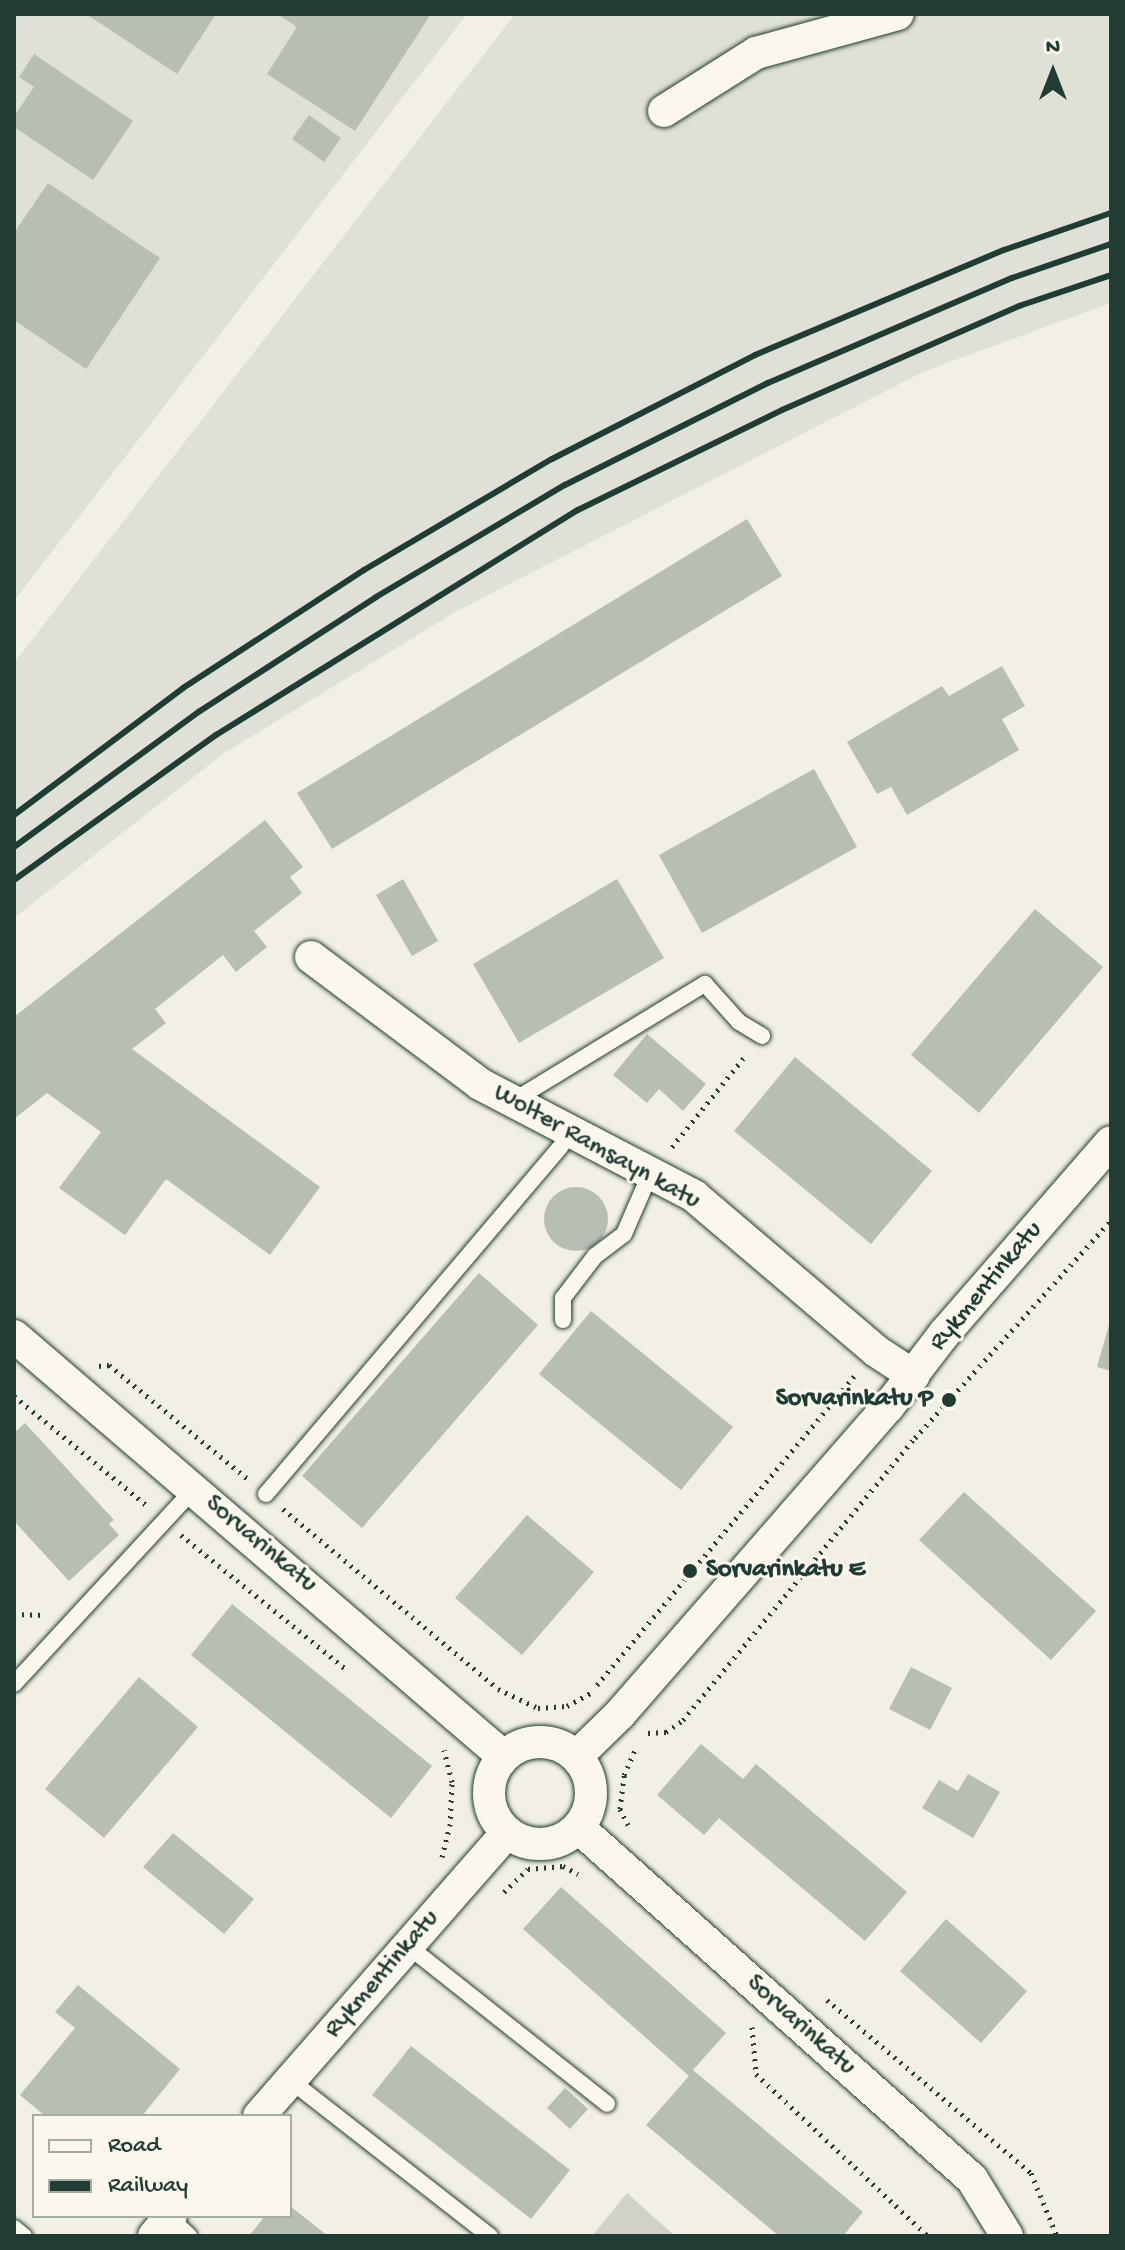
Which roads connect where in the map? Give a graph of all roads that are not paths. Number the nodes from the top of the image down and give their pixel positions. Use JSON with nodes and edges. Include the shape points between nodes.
{"nodes":[{"id":1,"x":898,"y":14,"type":"edge"},
{"id":2,"x":664,"y":111,"type":"dead end"},
{"id":3,"x":311,"y":957,"type":"dead end"},
{"id":4,"x":762,"y":1036,"type":"road end"},
{"id":5,"x":513,"y":1101,"type":"junction"},
{"id":6,"x":1111,"y":1142,"type":"edge"},
{"id":7,"x":561,"y":1146,"type":"dead end"},
{"id":8,"x":659,"y":1163,"type":"junction"},
{"id":9,"x":563,"y":1320,"type":"dead end"},
{"id":10,"x":14,"y":1336,"type":"edge"},
{"id":11,"x":914,"y":1376,"type":"junction"},
{"id":12,"x":194,"y":1489,"type":"junction"},
{"id":13,"x":266,"y":1494,"type":"dead end"},
{"id":14,"x":14,"y":1684,"type":"edge"},
{"id":15,"x":503,"y":1756,"type":"junction"},
{"id":16,"x":577,"y":1756,"type":"junction"},
{"id":17,"x":579,"y":1828,"type":"junction"},
{"id":18,"x":507,"y":1833,"type":"junction"},
{"id":19,"x":408,"y":1946,"type":"junction"},
{"id":20,"x":290,"y":2080,"type":"junction"},
{"id":21,"x":607,"y":2104,"type":"dead end"},
{"id":22,"x":261,"y":2114,"type":"edge"},
{"id":23,"x":14,"y":2228,"type":"edge"},
{"id":24,"x":24,"y":2236,"type":"edge"},
{"id":25,"x":490,"y":2236,"type":"edge"},
{"id":26,"x":1007,"y":2236,"type":"edge"}],
"edges":[{"from":1,"to":2,"type":"street","via":[[756,53]]},
{"from":3,"to":5,"type":"street","name":"Wolter Ramsayn katu","via":[[432,1050]]},
{"from":4,"to":5,"type":"lane","via":[[739,1022],[705,984]]},
{"from":5,"to":8,"type":"street","name":"Wolter Ramsayn katu"},
{"from":6,"to":11,"type":"street","name":"Rykmentinkatu","via":[[944,1334]]},
{"from":7,"to":13,"type":"lane"},
{"from":8,"to":9,"type":"lane","via":[[624,1234],[595,1256],[563,1298]]},
{"from":8,"to":11,"type":"street","name":"Wolter Ramsayn katu","via":[[876,1351]]},
{"from":10,"to":12,"type":"street","name":"Sorvarinkatu"},
{"from":11,"to":16,"type":"street","name":"Rykmentinkatu","via":[[620,1714]]},
{"from":12,"to":14,"type":"lane"},
{"from":12,"to":15,"type":"street","name":"Sorvarinkatu"},
{"from":15,"to":16,"type":"street","via":[[527,1742],[558,1743]]},
{"from":15,"to":18,"type":"street","via":[[489,1781],[491,1810]]},
{"from":16,"to":17,"type":"street","via":[[591,1780],[591,1805]]},
{"from":17,"to":18,"type":"street","via":[[560,1841],[531,1844]]},
{"from":17,"to":26,"type":"street","name":"Sorvarinkatu","via":[[972,2179]]},
{"from":18,"to":19,"type":"street","name":"Rykmentinkatu"},
{"from":19,"to":20,"type":"street","name":"Rykmentinkatu"},
{"from":19,"to":21,"type":"lane"},
{"from":20,"to":22,"type":"street","name":"Rykmentinkatu"},
{"from":20,"to":25,"type":"lane"},
{"from":23,"to":24,"type":"lane"}]}
